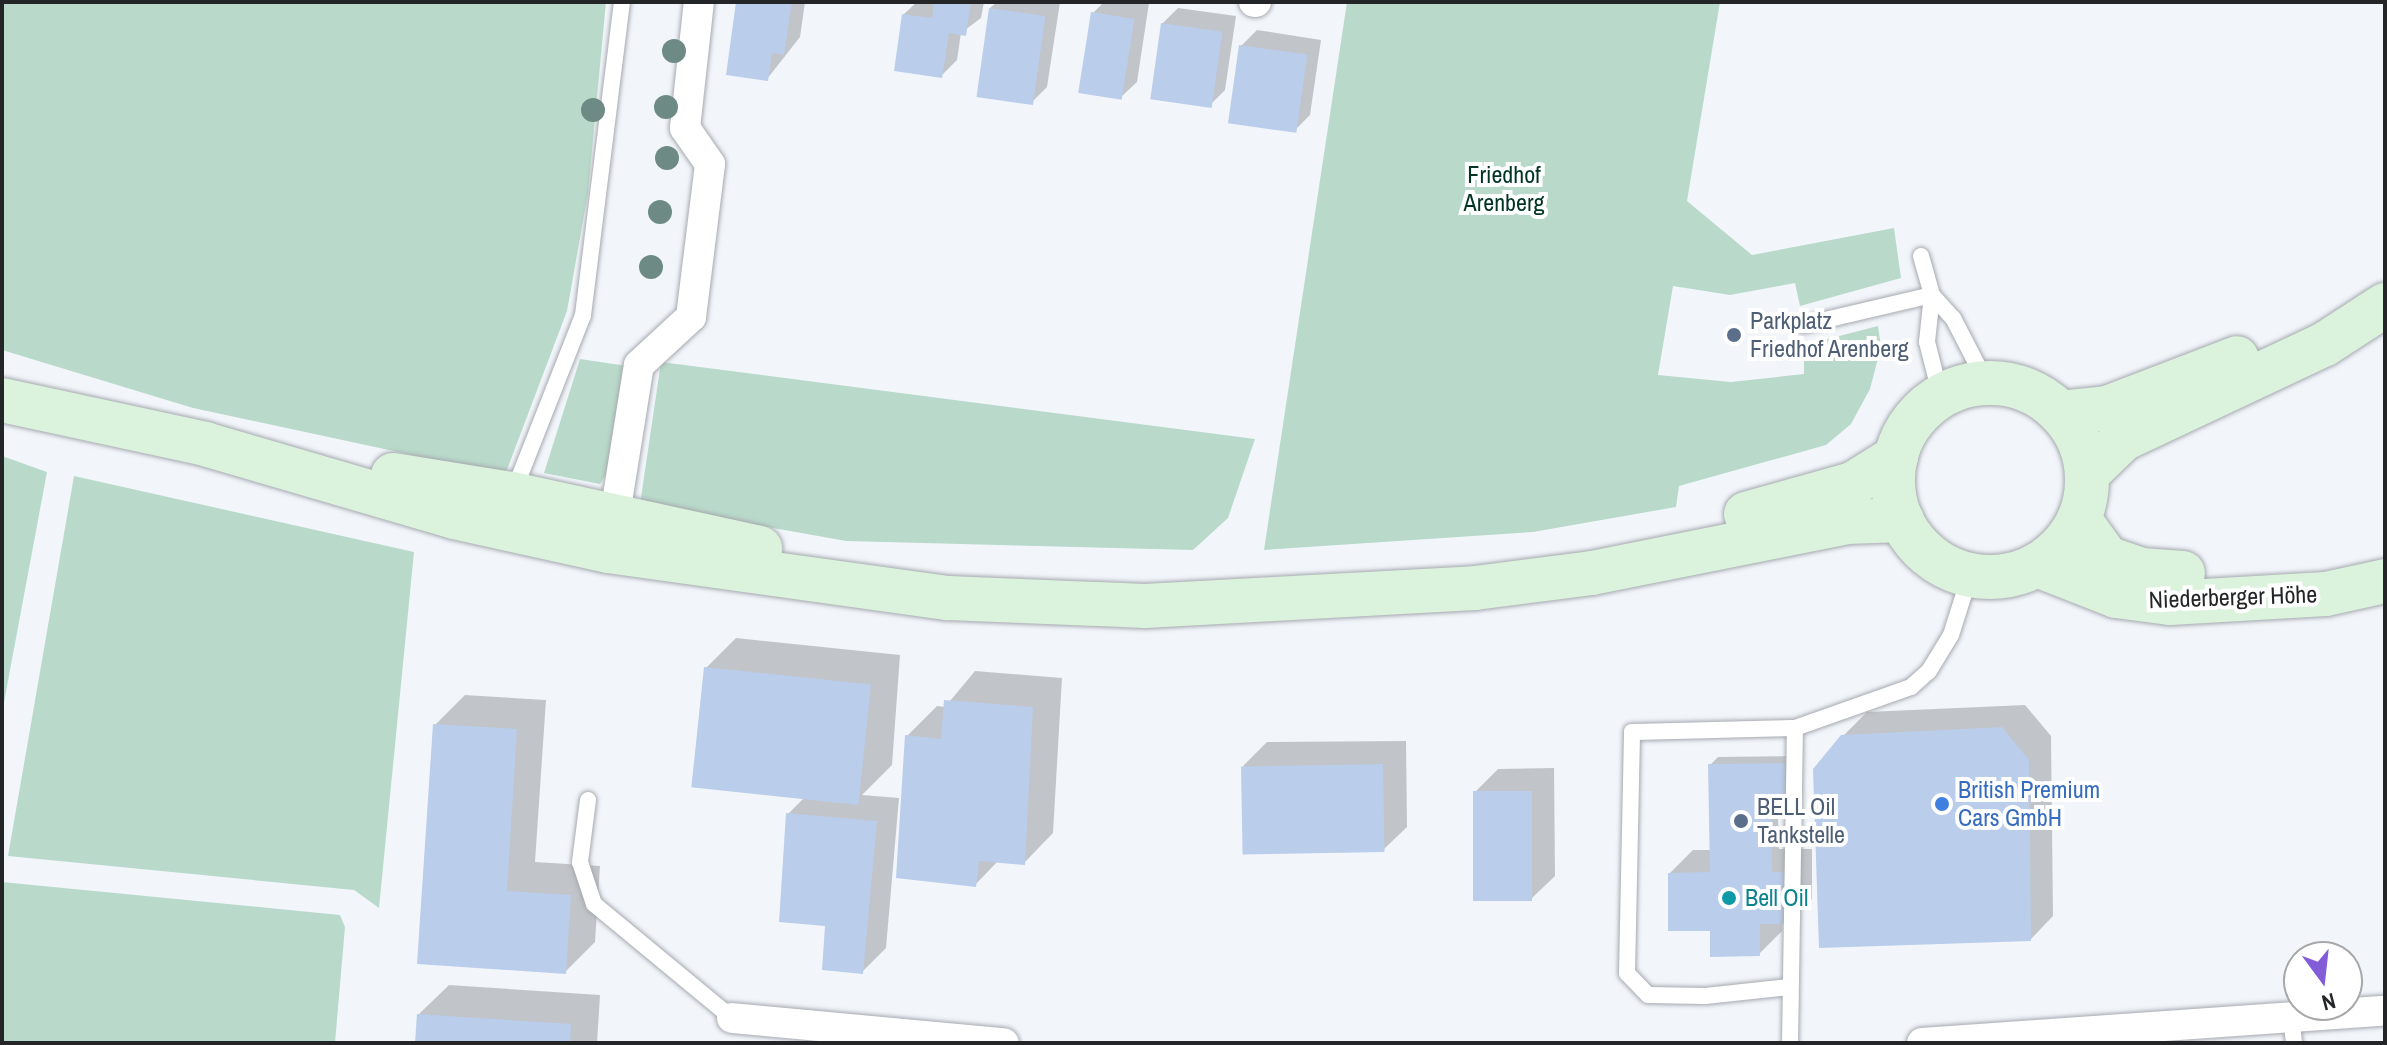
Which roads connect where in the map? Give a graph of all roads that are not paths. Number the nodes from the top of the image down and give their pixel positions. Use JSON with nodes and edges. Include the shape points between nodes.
{"nodes":[{"id":1,"x":622,"y":2,"type":"edge"},
{"id":2,"x":699,"y":2,"type":"edge"},
{"id":3,"x":1921,"y":256,"type":"dead end"},
{"id":4,"x":1932,"y":295,"type":"junction"},
{"id":5,"x":2376,"y":309,"type":"edge"},
{"id":6,"x":1804,"y":325,"type":"dead end"},
{"id":7,"x":1987,"y":384,"type":"junction"},
{"id":8,"x":1941,"y":397,"type":"junction"},
{"id":9,"x":2,"y":400,"type":"edge"},
{"id":10,"x":2060,"y":413,"type":"junction"},
{"id":11,"x":205,"y":444,"type":"junction"},
{"id":12,"x":1896,"y":457,"type":"junction"},
{"id":13,"x":2087,"y":474,"type":"junction"},
{"id":14,"x":512,"y":494,"type":"junction"},
{"id":15,"x":2079,"y":519,"type":"junction"},
{"id":16,"x":1902,"y":520,"type":"junction"},
{"id":17,"x":612,"y":533,"type":"junction"},
{"id":18,"x":2037,"y":565,"type":"junction"},
{"id":19,"x":1970,"y":575,"type":"junction"},
{"id":20,"x":2385,"y":581,"type":"edge"},
{"id":21,"x":1795,"y":728,"type":"junction"},
{"id":22,"x":588,"y":800,"type":"dead end"},
{"id":23,"x":1789,"y":987,"type":"junction"},
{"id":24,"x":2385,"y":1011,"type":"edge"},
{"id":25,"x":732,"y":1018,"type":"joint"},
{"id":26,"x":2293,"y":1030,"type":"edge"},
{"id":27,"x":805,"y":1033,"type":"edge"},
{"id":28,"x":1004,"y":1043,"type":"edge"},
{"id":29,"x":1790,"y":1043,"type":"edge"},
{"id":30,"x":1922,"y":1043,"type":"edge"}],
"edges":[{"from":1,"to":14,"type":"lane","via":[[583,315]]},
{"from":2,"to":17,"type":"street","via":[[685,128],[710,164],[691,317],[639,365]]},
{"from":3,"to":4,"type":"lane"},
{"from":4,"to":6,"type":"lane"},
{"from":4,"to":7,"type":"lane","via":[[1953,318]]},
{"from":4,"to":8,"type":"lane","via":[[1927,342]]},
{"from":5,"to":10,"type":"main road","via":[[2107,408]]},
{"from":5,"to":13,"type":"main road","via":[[2325,344],[2123,439]]},
{"from":7,"to":8,"type":"main road"},
{"from":7,"to":10,"type":"main road","via":[[2026,390]]},
{"from":8,"to":12,"type":"main road","via":[[1912,422]]},
{"from":9,"to":11,"type":"main road"},
{"from":10,"to":13,"type":"main road","via":[[2079,441]]},
{"from":11,"to":14,"type":"main road","via":[[277,451]]},
{"from":11,"to":17,"type":"main road","via":[[454,517]]},
{"from":12,"to":16,"type":"main road","via":[[1893,478]]},
{"from":12,"to":17,"type":"main road","via":[[1836,490],[1634,543],[1516,562],[1420,569],[1183,576],[947,571]]},
{"from":13,"to":15,"type":"main road"},
{"from":14,"to":17,"type":"main road"},
{"from":15,"to":18,"type":"main road","via":[[2054,553]]},
{"from":15,"to":20,"type":"main road","name":"Niederberger Höhe","via":[[2107,558],[2141,570]]},
{"from":16,"to":17,"type":"main road","via":[[1847,522],[1536,582],[1145,606],[948,598]]},
{"from":16,"to":19,"type":"main road","via":[[1929,556]]},
{"from":18,"to":19,"type":"main road","via":[[2015,574]]},
{"from":18,"to":20,"type":"main road","name":"Niederberger Höhe","via":[[2116,596],[2170,603],[2326,594]]},
{"from":19,"to":21,"type":"lane","via":[[1951,635],[1929,671],[1911,687]]},
{"from":21,"to":23,"type":"lane"},
{"from":21,"to":23,"type":"lane","via":[[1632,732],[1627,973],[1648,995],[1705,996]]},
{"from":22,"to":25,"type":"lane","via":[[580,862],[594,904]]},
{"from":23,"to":29,"type":"lane"},
{"from":24,"to":26,"type":"street"},
{"from":25,"to":27,"type":"street"},
{"from":26,"to":30,"type":"street"},
{"from":27,"to":28,"type":"street"}]}
